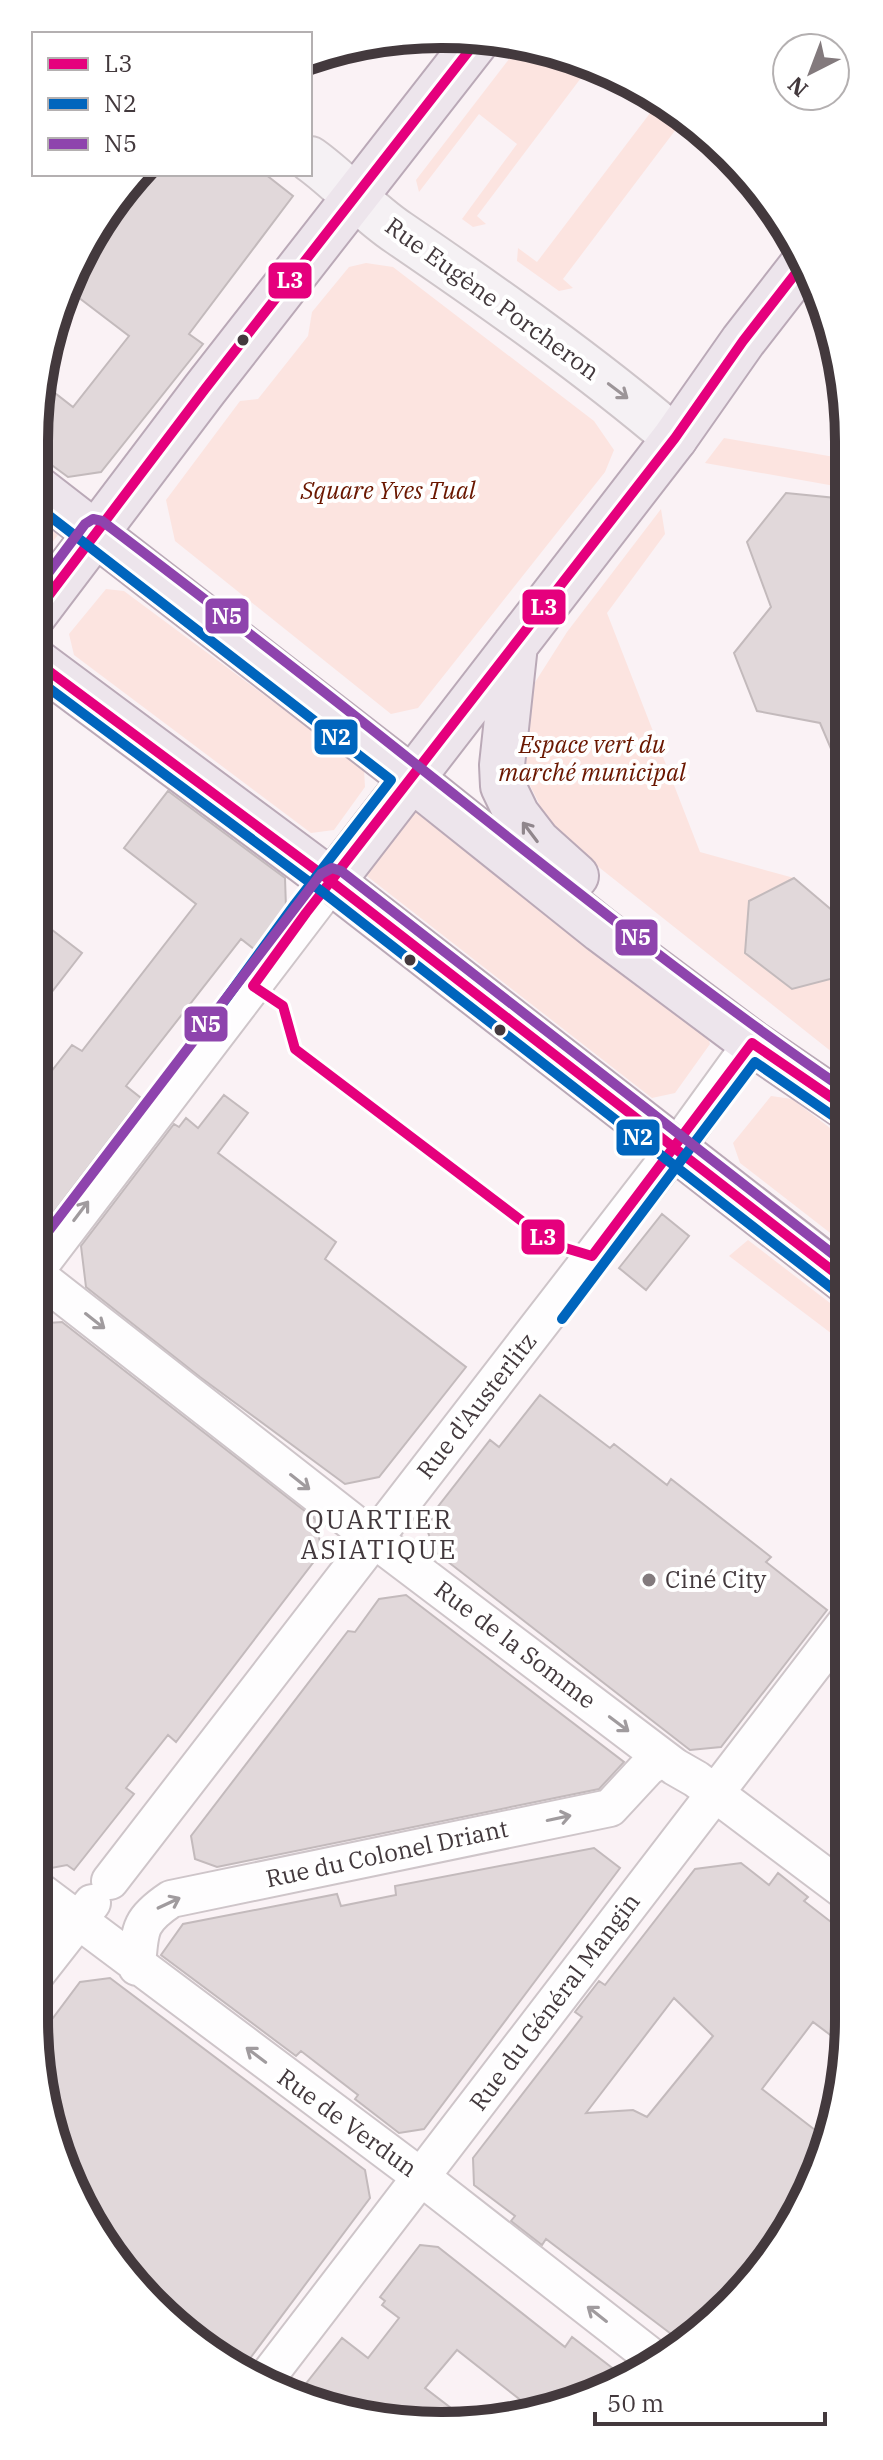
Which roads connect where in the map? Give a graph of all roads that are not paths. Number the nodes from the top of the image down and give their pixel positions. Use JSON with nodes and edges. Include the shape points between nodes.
{"nodes":[{"id":1,"x":470,"y":49,"type":"edge"},
{"id":2,"x":312,"y":161,"type":"edge"},
{"id":3,"x":354,"y":196,"type":"junction"},
{"id":4,"x":796,"y":272,"type":"edge"},
{"id":5,"x":675,"y":438,"type":"junction"},
{"id":6,"x":48,"y":497,"type":"edge"},
{"id":7,"x":95,"y":533,"type":"junction"},
{"id":8,"x":48,"y":596,"type":"edge"},
{"id":9,"x":515,"y":644,"type":"junction"},
{"id":10,"x":48,"y":670,"type":"edge"},
{"id":11,"x":411,"y":778,"type":"junction"},
{"id":12,"x":332,"y":882,"type":"junction"},
{"id":13,"x":752,"y":1043,"type":"junction"},
{"id":14,"x":835,"y":1086,"type":"edge"},
{"id":15,"x":835,"y":1100,"type":"edge"},
{"id":16,"x":664,"y":1163,"type":"junction"},
{"id":17,"x":48,"y":1255,"type":"edge"},
{"id":18,"x":835,"y":1274,"type":"edge"},
{"id":19,"x":48,"y":1284,"type":"edge"},
{"id":20,"x":374,"y":1539,"type":"junction"},
{"id":21,"x":835,"y":1637,"type":"edge"},
{"id":22,"x":663,"y":1758,"type":"junction"},
{"id":23,"x":715,"y":1794,"type":"junction"},
{"id":24,"x":835,"y":1884,"type":"edge"},
{"id":25,"x":48,"y":1898,"type":"edge"},
{"id":26,"x":78,"y":1921,"type":"junction"},
{"id":27,"x":48,"y":1959,"type":"edge"},
{"id":28,"x":137,"y":1967,"type":"junction"},
{"id":29,"x":421,"y":2177,"type":"junction"},
{"id":30,"x":647,"y":2354,"type":"edge"},
{"id":31,"x":271,"y":2373,"type":"edge"}],
"edges":[{"from":1,"to":3,"type":"main road"},
{"from":2,"to":3,"type":"street","name":"Rue Eugène Porcheron"},
{"from":3,"to":5,"type":"street","name":"Rue Eugène Porcheron","one_way":true},
{"from":3,"to":7,"type":"main road"},
{"from":4,"to":5,"type":"main road"},
{"from":5,"to":9,"type":"main road"},
{"from":6,"to":7,"type":"main road"},
{"from":7,"to":8,"type":"main road"},
{"from":7,"to":11,"type":"main road"},
{"from":9,"to":11,"type":"main road"},
{"from":14,"to":9,"type":"main road","one_way":true,"via":[[743,1005],[587,886],[524,824],[503,786]]},
{"from":10,"to":12,"type":"main road"},
{"from":11,"to":12,"type":"main road"},
{"from":11,"to":13,"type":"main road"},
{"from":12,"to":16,"type":"main road"},
{"from":17,"to":12,"type":"street","one_way":true},
{"from":13,"to":15,"type":"main road"},
{"from":13,"to":16,"type":"street","name":"Rue d'Austerlitz"},
{"from":16,"to":18,"type":"main road"},
{"from":16,"to":20,"type":"street","name":"Rue d'Austerlitz"},
{"from":19,"to":20,"type":"street","name":"Rue de la Somme","one_way":true},
{"from":20,"to":22,"type":"street","name":"Rue de la Somme","one_way":true},
{"from":20,"to":26,"type":"street","name":"Rue d'Austerlitz"},
{"from":21,"to":23,"type":"street","name":"Rue du Général Mangin"},
{"from":22,"to":23,"type":"street","name":"Rue de la Somme"},
{"from":28,"to":22,"type":"street","name":"Rue du Colonel Driant","one_way":true,"via":[[142,1926],[171,1899],[610,1808]]},
{"from":23,"to":24,"type":"street","name":"Rue de la Somme"},
{"from":23,"to":29,"type":"street","name":"Rue du Général Mangin"},
{"from":25,"to":26,"type":"street","name":"Rue de Verdun"},
{"from":26,"to":27,"type":"street","name":"Rue d'Austerlitz"},
{"from":26,"to":28,"type":"street","name":"Rue de Verdun"},
{"from":29,"to":28,"type":"street","name":"Rue de Verdun","one_way":true},
{"from":30,"to":29,"type":"street","name":"Rue de Verdun","one_way":true},
{"from":29,"to":31,"type":"street","name":"Rue du Général Mangin"}]}
